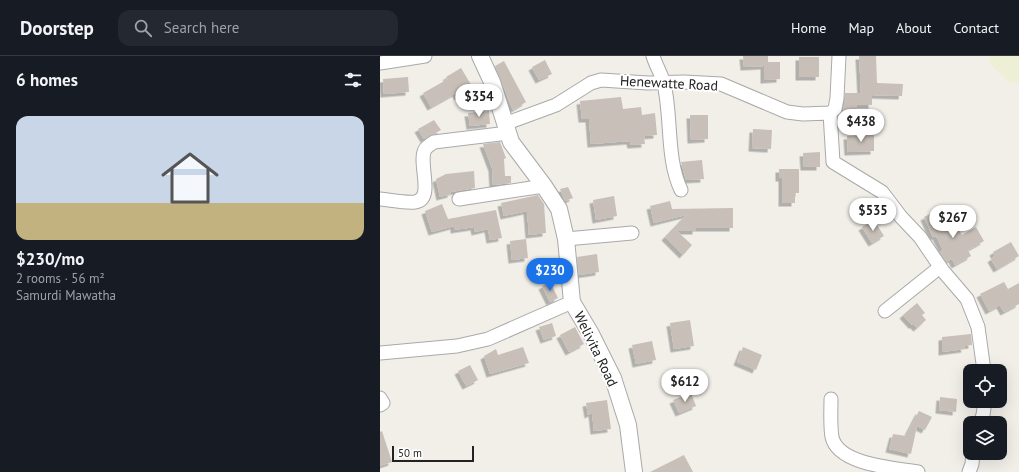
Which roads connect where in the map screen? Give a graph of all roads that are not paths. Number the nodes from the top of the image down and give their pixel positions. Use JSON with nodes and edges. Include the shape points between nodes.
{"nodes":[{"id":1,"x":425,"y":56,"type":"edge"},
{"id":2,"x":480,"y":56,"type":"edge"},
{"id":3,"x":653,"y":56,"type":"edge"},
{"id":4,"x":838,"y":56,"type":"edge"},
{"id":5,"x":380,"y":63,"type":"edge"},
{"id":6,"x":664,"y":83,"type":"junction"},
{"id":7,"x":830,"y":113,"type":"junction"},
{"id":8,"x":507,"y":128,"type":"junction"},
{"id":9,"x":544,"y":186,"type":"junction"},
{"id":10,"x":681,"y":190,"type":"dead end"},
{"id":11,"x":459,"y":198,"type":"dead end"},
{"id":12,"x":380,"y":199,"type":"edge"},
{"id":13,"x":632,"y":233,"type":"dead end"},
{"id":14,"x":566,"y":239,"type":"junction"},
{"id":15,"x":940,"y":267,"type":"junction"},
{"id":16,"x":572,"y":302,"type":"junction"},
{"id":17,"x":885,"y":311,"type":"dead end"},
{"id":18,"x":380,"y":353,"type":"edge"},
{"id":19,"x":983,"y":364,"type":"edge"},
{"id":20,"x":380,"y":398,"type":"edge"},
{"id":21,"x":831,"y":399,"type":"dead end"},
{"id":22,"x":380,"y":405,"type":"edge"},
{"id":23,"x":972,"y":460,"type":"edge"},
{"id":24,"x":634,"y":472,"type":"edge"},
{"id":25,"x":918,"y":472,"type":"edge"},
{"id":26,"x":969,"y":472,"type":"edge"}],
"edges":[{"from":1,"to":5,"type":"street"},
{"from":2,"to":8,"type":"street","name":"Welivita Road","via":[[492,82]]},
{"from":3,"to":6,"type":"street"},
{"from":4,"to":7,"type":"street","via":[[837,98],[835,109]]},
{"from":6,"to":7,"type":"street","name":"Henewatte Road","via":[[721,84],[787,112]]},
{"from":6,"to":8,"type":"street","name":"Henewatte Road","via":[[601,80],[591,83],[556,106]]},
{"from":6,"to":10,"type":"street","via":[[673,161]]},
{"from":7,"to":15,"type":"street","via":[[833,162],[882,192],[920,237]]},
{"from":8,"to":9,"type":"street","name":"Welivita Road","via":[[514,147]]},
{"from":8,"to":12,"type":"street","name":"Henewatte Road","via":[[434,142],[426,148],[423,155],[424,196],[414,202]]},
{"from":9,"to":11,"type":"street"},
{"from":9,"to":14,"type":"street","name":"Welivita Road","via":[[559,209]]},
{"from":13,"to":14,"type":"street"},
{"from":14,"to":16,"type":"street","name":"Welivita Road"},
{"from":15,"to":17,"type":"street"},
{"from":15,"to":19,"type":"street","via":[[966,299],[975,316]]},
{"from":16,"to":18,"type":"street","via":[[488,339],[457,346]]},
{"from":16,"to":24,"type":"street","name":"Welivita Road","via":[[613,378],[628,425]]},
{"from":20,"to":22,"type":"street","via":[[383,403]]},
{"from":21,"to":25,"type":"street","via":[[832,438],[841,450],[857,461]]},
{"from":23,"to":26,"type":"street"}]}
